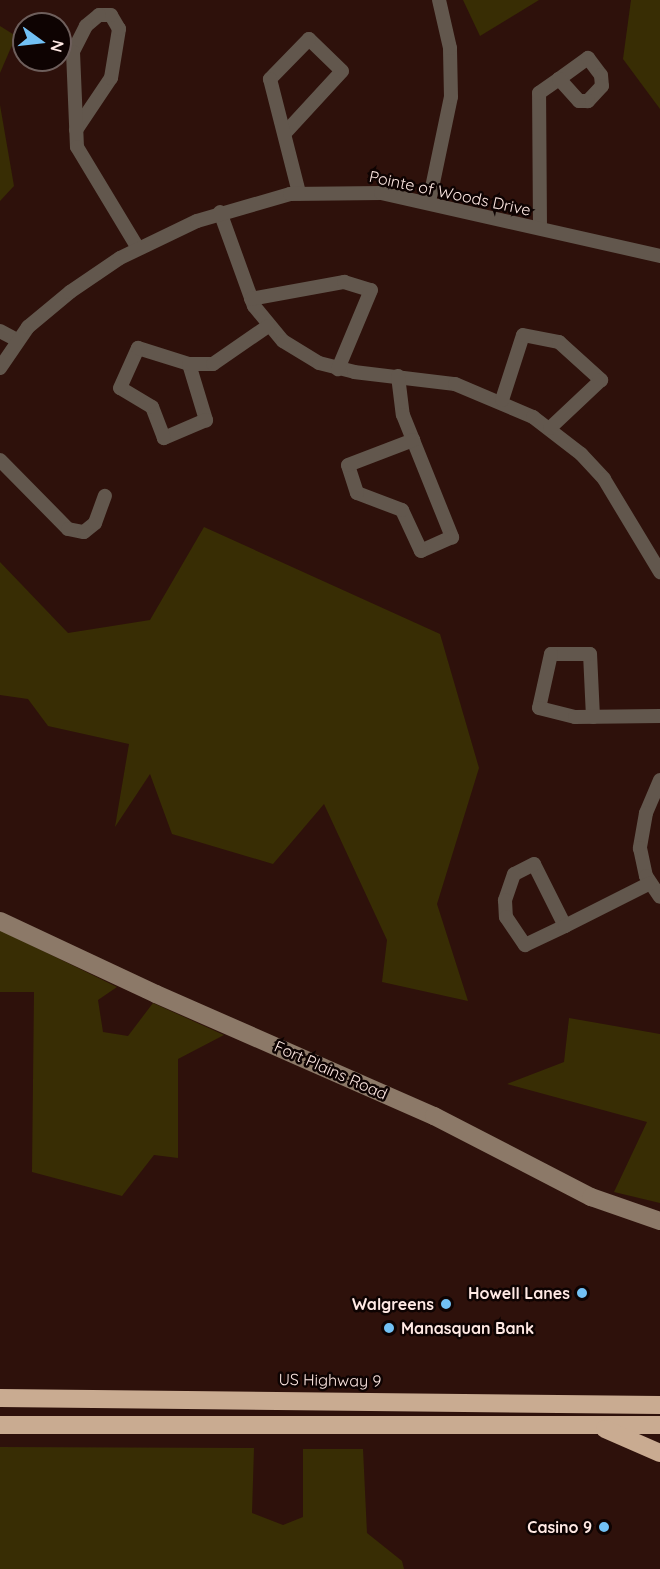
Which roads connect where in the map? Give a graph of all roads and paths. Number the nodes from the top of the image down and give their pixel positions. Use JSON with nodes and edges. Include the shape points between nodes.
{"nodes":[{"id":1,"x":439,"y":0,"type":"edge"},
{"id":2,"x":559,"y":79,"type":"dead end"},
{"id":3,"x":76,"y":130,"type":"junction"},
{"id":4,"x":285,"y":133,"type":"junction"},
{"id":5,"x":299,"y":193,"type":"junction"},
{"id":6,"x":429,"y":202,"type":"junction"},
{"id":7,"x":220,"y":212,"type":"junction"},
{"id":8,"x":540,"y":228,"type":"junction"},
{"id":9,"x":138,"y":248,"type":"junction"},
{"id":10,"x":660,"y":256,"type":"edge"},
{"id":11,"x":251,"y":299,"type":"junction"},
{"id":12,"x":268,"y":326,"type":"junction"},
{"id":13,"x":0,"y":331,"type":"edge"},
{"id":14,"x":17,"y":340,"type":"junction"},
{"id":15,"x":189,"y":364,"type":"junction"},
{"id":16,"x":0,"y":368,"type":"edge"},
{"id":17,"x":338,"y":369,"type":"junction"},
{"id":18,"x":398,"y":376,"type":"junction"},
{"id":19,"x":502,"y":400,"type":"junction"},
{"id":20,"x":549,"y":428,"type":"junction"},
{"id":21,"x":413,"y":440,"type":"junction"},
{"id":22,"x":0,"y":460,"type":"edge"},
{"id":23,"x":105,"y":496,"type":"dead end"},
{"id":24,"x":660,"y":542,"type":"edge"},
{"id":25,"x":646,"y":547,"type":"junction"},
{"id":26,"x":660,"y":572,"type":"edge"},
{"id":27,"x":660,"y":716,"type":"edge"},
{"id":28,"x":593,"y":717,"type":"junction"},
{"id":29,"x":660,"y":780,"type":"edge"},
{"id":30,"x":650,"y":883,"type":"junction"},
{"id":31,"x":660,"y":897,"type":"edge"},
{"id":32,"x":0,"y":921,"type":"edge"},
{"id":33,"x":565,"y":926,"type":"junction"},
{"id":34,"x":660,"y":1221,"type":"edge"},
{"id":35,"x":0,"y":1398,"type":"edge"},
{"id":36,"x":660,"y":1405,"type":"edge"},
{"id":37,"x":0,"y":1425,"type":"edge"},
{"id":38,"x":592,"y":1425,"type":"junction"},
{"id":39,"x":660,"y":1425,"type":"edge"},
{"id":40,"x":660,"y":1453,"type":"edge"}],
"edges":[{"from":1,"to":6,"type":"street","via":[[450,48],[451,97]]},
{"from":2,"to":8,"type":"street","via":[[539,93]]},
{"from":3,"to":3,"type":"street","via":[[111,78],[118,29],[111,15],[99,15],[86,26],[73,52]]},
{"from":3,"to":9,"type":"street","via":[[77,147]]},
{"from":4,"to":4,"type":"street","via":[[270,79],[309,39],[342,71]]},
{"from":4,"to":5,"type":"street"},
{"from":5,"to":6,"type":"street","name":"Pointe of Woods Drive","via":[[356,191]]},
{"from":5,"to":7,"type":"street","name":"Pointe of Woods Drive"},
{"from":6,"to":8,"type":"street","name":"Pointe of Woods Drive"},
{"from":7,"to":9,"type":"street","name":"Pointe of Woods Drive"},
{"from":7,"to":11,"type":"street"},
{"from":8,"to":10,"type":"street","name":"Pointe of Woods Drive"},
{"from":9,"to":14,"type":"street","name":"Pointe of Woods Drive","via":[[70,292]]},
{"from":11,"to":12,"type":"street"},
{"from":11,"to":17,"type":"street","via":[[344,282],[371,290]]},
{"from":12,"to":15,"type":"street","via":[[213,364]]},
{"from":12,"to":17,"type":"street","via":[[297,351]]},
{"from":13,"to":14,"type":"street"},
{"from":14,"to":16,"type":"street","name":"Pointe of Woods Drive"},
{"from":15,"to":15,"type":"street","via":[[138,348],[120,388],[152,407],[164,438],[206,420]]},
{"from":17,"to":18,"type":"street"},
{"from":18,"to":19,"type":"street","via":[[455,384]]},
{"from":18,"to":21,"type":"street","via":[[403,415]]},
{"from":19,"to":20,"type":"street"},
{"from":19,"to":20,"type":"street","via":[[523,335],[559,342],[601,380]]},
{"from":20,"to":25,"type":"street","via":[[604,478]]},
{"from":21,"to":21,"type":"street","via":[[348,465],[357,494],[402,510],[422,551],[452,537]]},
{"from":22,"to":23,"type":"street","via":[[68,529],[84,532],[95,523]]},
{"from":24,"to":25,"type":"street"},
{"from":25,"to":26,"type":"street"},
{"from":27,"to":28,"type":"street"},
{"from":28,"to":28,"type":"street","via":[[539,708],[551,654],[591,654]]},
{"from":29,"to":30,"type":"street","via":[[644,821],[640,848]]},
{"from":30,"to":31,"type":"street"},
{"from":30,"to":33,"type":"street"},
{"from":32,"to":34,"type":"street","name":"Fort Plains Road","via":[[434,1116],[591,1197]]},
{"from":33,"to":33,"type":"street","via":[[525,945],[506,917],[505,900],[514,874],[534,864]]},
{"from":35,"to":36,"type":"highway","name":"US Highway 9"},
{"from":37,"to":38,"type":"highway"},
{"from":38,"to":39,"type":"highway"},
{"from":38,"to":40,"type":"highway"}]}
